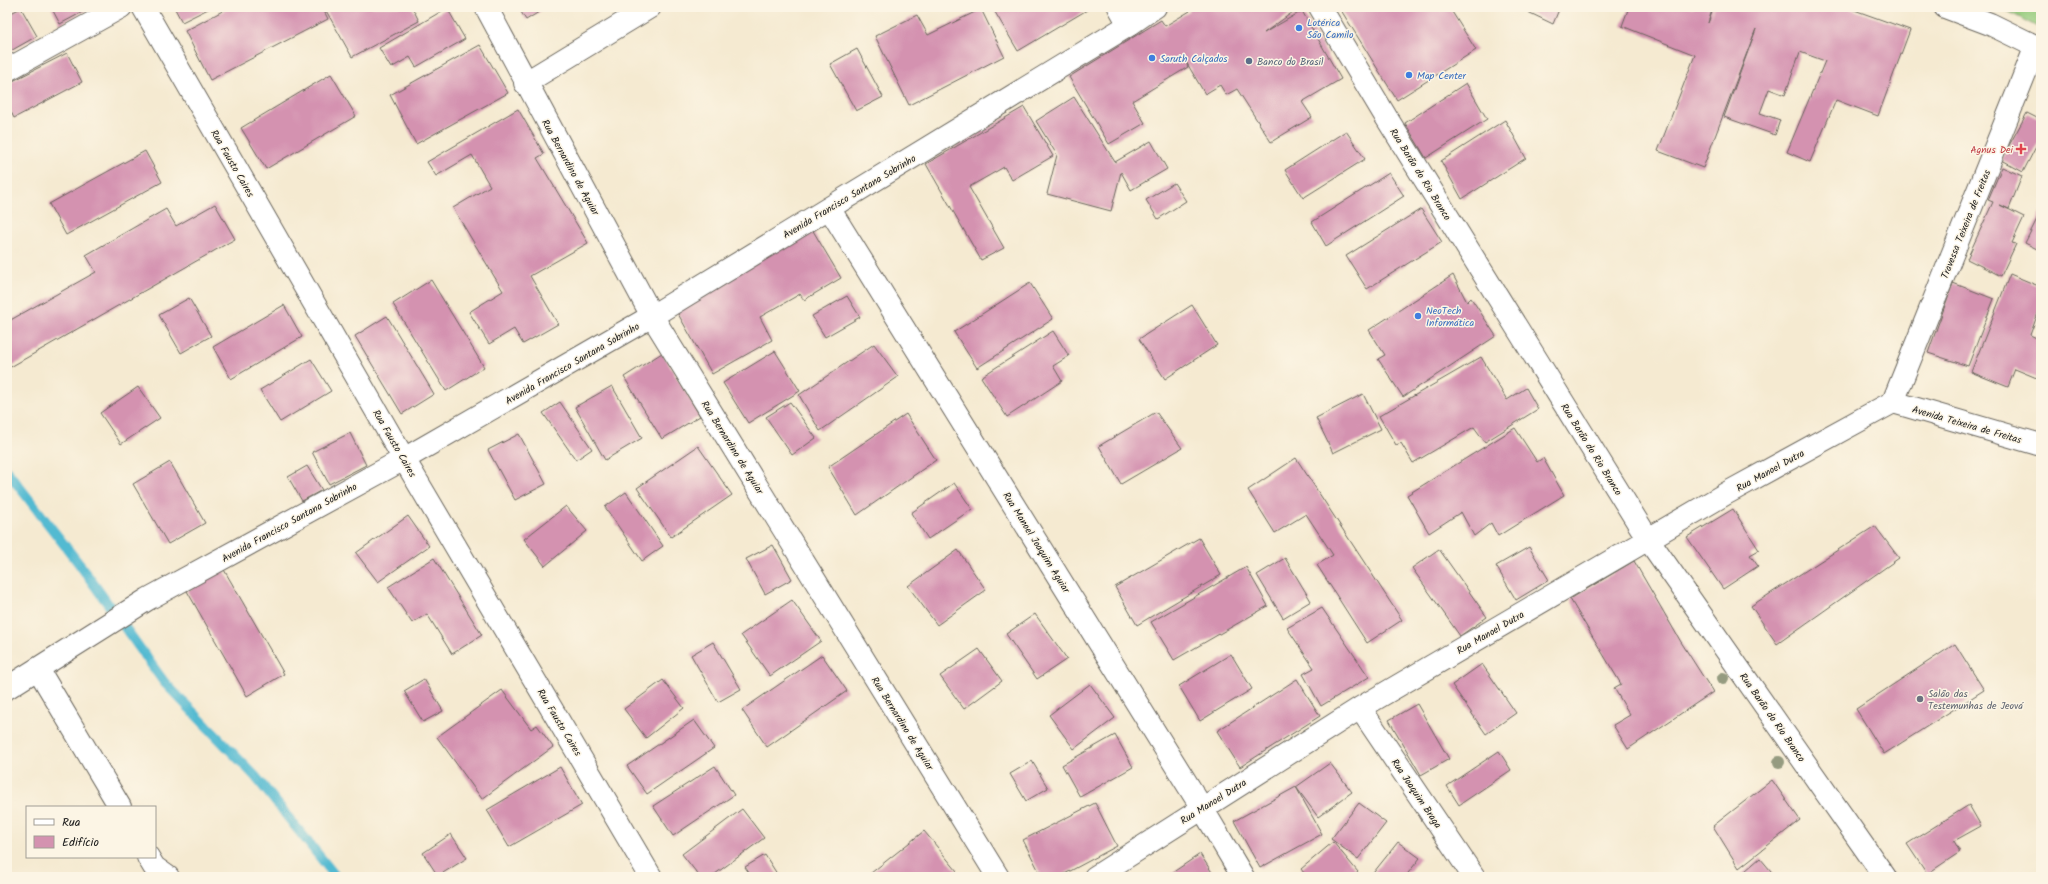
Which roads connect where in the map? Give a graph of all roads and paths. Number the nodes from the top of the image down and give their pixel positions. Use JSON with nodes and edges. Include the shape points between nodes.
{"nodes":[{"id":1,"x":121,"y":7,"type":"edge"},
{"id":2,"x":143,"y":7,"type":"edge"},
{"id":3,"x":486,"y":7,"type":"edge"},
{"id":4,"x":650,"y":7,"type":"edge"},
{"id":5,"x":1155,"y":7,"type":"edge"},
{"id":6,"x":1320,"y":7,"type":"edge"},
{"id":7,"x":1945,"y":7,"type":"edge"},
{"id":8,"x":1124,"y":16,"type":"edge"},
{"id":9,"x":2038,"y":48,"type":"edge"},
{"id":10,"x":7,"y":70,"type":"edge"},
{"id":11,"x":525,"y":83,"type":"junction"},
{"id":12,"x":829,"y":208,"type":"junction"},
{"id":13,"x":652,"y":316,"type":"junction"},
{"id":14,"x":1894,"y":402,"type":"junction"},
{"id":15,"x":2041,"y":445,"type":"edge"},
{"id":16,"x":404,"y":459,"type":"junction"},
{"id":17,"x":1648,"y":539,"type":"junction"},
{"id":18,"x":38,"y":669,"type":"junction"},
{"id":19,"x":7,"y":688,"type":"edge"},
{"id":20,"x":1360,"y":708,"type":"junction"},
{"id":21,"x":119,"y":806,"type":"edge"},
{"id":22,"x":1202,"y":808,"type":"junction"},
{"id":23,"x":651,"y":877,"type":"edge"},
{"id":24,"x":998,"y":877,"type":"edge"},
{"id":25,"x":1095,"y":877,"type":"edge"},
{"id":26,"x":1243,"y":877,"type":"edge"},
{"id":27,"x":1474,"y":877,"type":"edge"},
{"id":28,"x":1884,"y":877,"type":"edge"}],
"edges":[{"from":1,"to":10,"type":"street"},
{"from":2,"to":16,"type":"street","name":"Rua Fausto Caires"},
{"from":3,"to":11,"type":"street","name":"Rua Bernardino de Aguiar"},
{"from":4,"to":11,"type":"street"},
{"from":5,"to":8,"type":"street","name":"Avenida Francisco Santana Sobrinho"},
{"from":6,"to":17,"type":"street","name":"Rua Barão do Rio Branco"},
{"from":7,"to":9,"type":"street","via":[[1990,24]]},
{"from":8,"to":12,"type":"street","name":"Avenida Francisco Santana Sobrinho"},
{"from":9,"to":14,"type":"street","name":"Travessa Teixeira de Freitas"},
{"from":11,"to":13,"type":"street","name":"Rua Bernardino de Aguiar"},
{"from":12,"to":13,"type":"street","name":"Avenida Francisco Santana Sobrinho"},
{"from":12,"to":22,"type":"street","name":"Rua Manoel Joaquim Aguiar"},
{"from":13,"to":16,"type":"street","name":"Avenida Francisco Santana Sobrinho"},
{"from":13,"to":24,"type":"street","name":"Rua Bernardino de Aguiar"},
{"from":14,"to":15,"type":"street","name":"Avenida Teixeira de Freitas"},
{"from":14,"to":17,"type":"street","name":"Rua Manoel Dutra"},
{"from":16,"to":18,"type":"street","name":"Avenida Francisco Santana Sobrinho","via":[[148,599]]},
{"from":16,"to":23,"type":"street","name":"Rua Fausto Caires"},
{"from":17,"to":20,"type":"street","name":"Rua Manoel Dutra"},
{"from":17,"to":28,"type":"street","name":"Rua Barão do Rio Branco"},
{"from":18,"to":19,"type":"street","name":"Avenida Francisco Santana Sobrinho"},
{"from":18,"to":21,"type":"street"},
{"from":20,"to":22,"type":"street","name":"Rua Manoel Dutra"},
{"from":20,"to":27,"type":"street","name":"Rua Joaquim Braga"},
{"from":22,"to":25,"type":"street","name":"Rua Manoel Dutra"},
{"from":22,"to":26,"type":"street","name":"Rua Manoel Joaquim Aguiar"}]}
